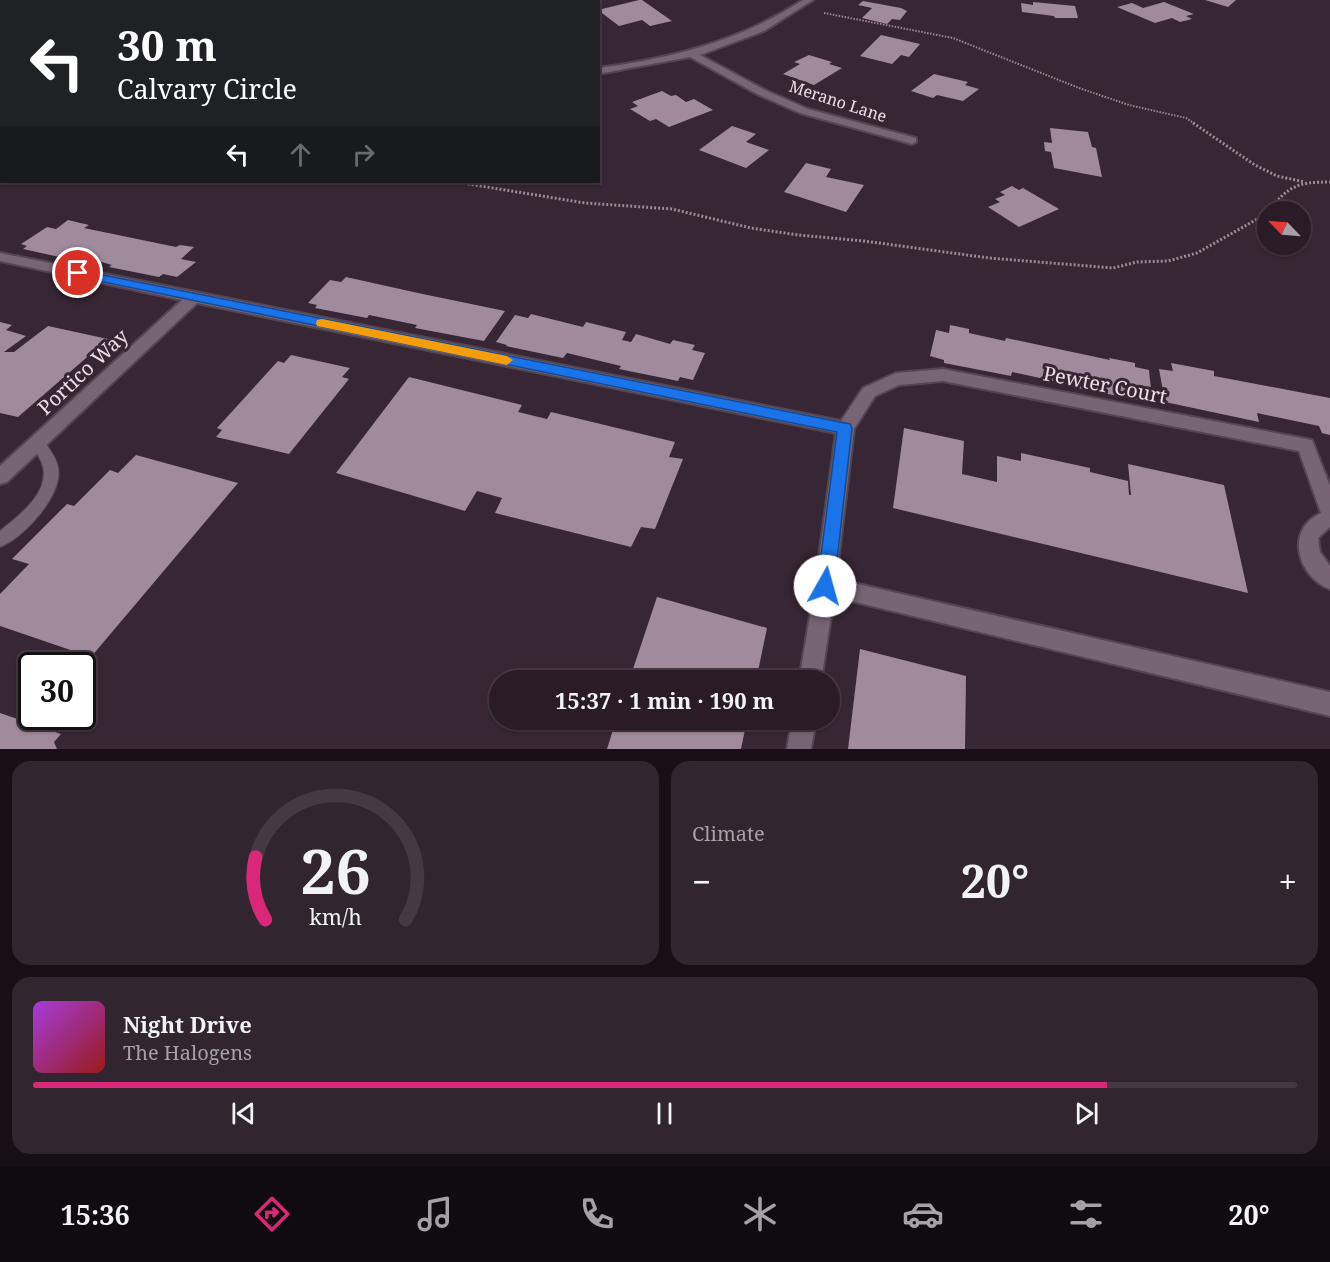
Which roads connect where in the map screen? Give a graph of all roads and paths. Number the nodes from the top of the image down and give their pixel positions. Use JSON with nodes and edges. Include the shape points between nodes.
{"nodes":[{"id":1,"x":809,"y":0,"type":"edge"},
{"id":2,"x":800,"y":7,"type":"junction"},
{"id":3,"x":693,"y":55,"type":"junction"},
{"id":4,"x":600,"y":71,"type":"edge"},
{"id":5,"x":912,"y":140,"type":"dead end"},
{"id":6,"x":1305,"y":182,"type":"junction"},
{"id":7,"x":1330,"y":182,"type":"edge"},
{"id":8,"x":462,"y":183,"type":"edge"},
{"id":9,"x":1278,"y":201,"type":"edge"},
{"id":10,"x":1257,"y":218,"type":"edge"},
{"id":11,"x":0,"y":257,"type":"edge"},
{"id":12,"x":194,"y":298,"type":"junction"},
{"id":13,"x":845,"y":428,"type":"junction"},
{"id":14,"x":37,"y":442,"type":"junction"},
{"id":15,"x":0,"y":477,"type":"edge"},
{"id":16,"x":1330,"y":513,"type":"edge"},
{"id":17,"x":1330,"y":518,"type":"edge"},
{"id":18,"x":0,"y":540,"type":"edge"},
{"id":19,"x":1330,"y":580,"type":"edge"},
{"id":20,"x":825,"y":586,"type":"junction"},
{"id":21,"x":812,"y":670,"type":"edge"},
{"id":22,"x":1330,"y":704,"type":"edge"},
{"id":23,"x":802,"y":730,"type":"edge"},
{"id":24,"x":799,"y":749,"type":"edge"}],
"edges":[{"from":1,"to":2,"type":"street"},
{"from":2,"to":3,"type":"street","via":[[764,29]]},
{"from":2,"to":6,"type":"path","via":[[953,38],[1079,88],[1186,118],[1255,165],[1277,176]]},
{"from":3,"to":4,"type":"street"},
{"from":3,"to":5,"type":"street","name":"Merano Lane","via":[[803,111]]},
{"from":6,"to":7,"type":"path"},
{"from":6,"to":9,"type":"path","via":[[1292,185]]},
{"from":8,"to":10,"type":"path","via":[[585,203],[672,209],[798,235],[1113,268],[1197,253]]},
{"from":11,"to":12,"type":"street"},
{"from":12,"to":13,"type":"street"},
{"from":12,"to":14,"type":"street","name":"Portico Way"},
{"from":13,"to":16,"type":"street","name":"Pewter Court","via":[[868,392],[896,379],[943,375],[1306,445]]},
{"from":13,"to":20,"type":"street"},
{"from":14,"to":15,"type":"street","name":"Portico Way"},
{"from":14,"to":18,"type":"lane","via":[[52,470],[48,491],[22,523]]},
{"from":17,"to":19,"type":"street","via":[[1310,530],[1307,542],[1311,557]]},
{"from":20,"to":21,"type":"street"},
{"from":20,"to":22,"type":"street"},
{"from":23,"to":24,"type":"street"}]}
